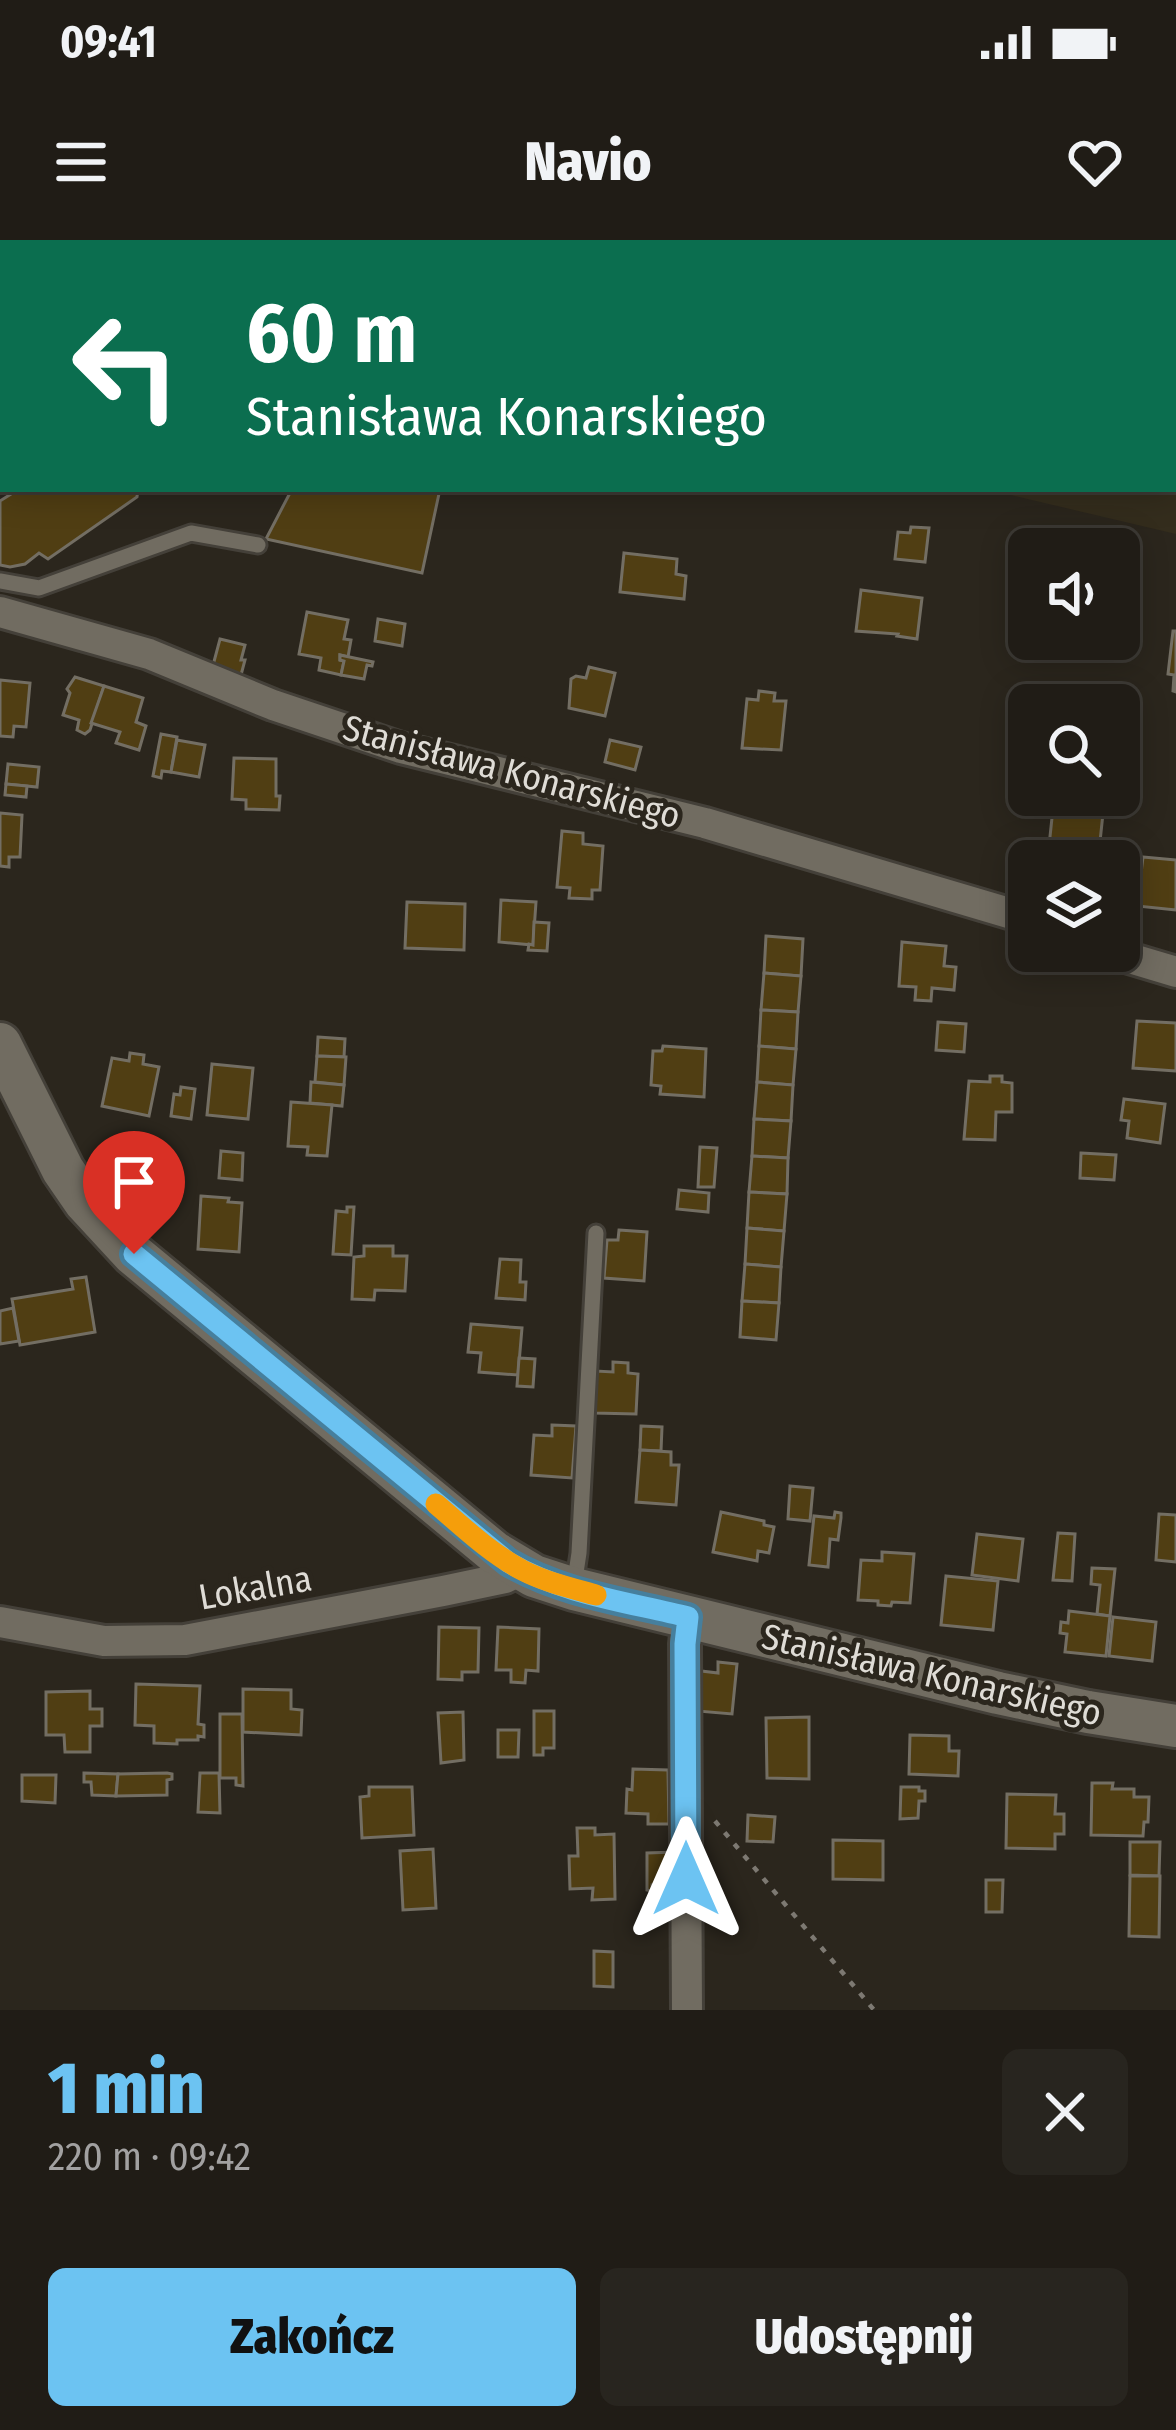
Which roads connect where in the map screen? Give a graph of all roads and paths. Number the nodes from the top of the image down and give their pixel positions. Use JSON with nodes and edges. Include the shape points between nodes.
{"nodes":[{"id":1,"x":259,"y":545,"type":"dead end"},
{"id":2,"x":0,"y":580,"type":"edge"},
{"id":3,"x":0,"y":612,"type":"edge"},
{"id":4,"x":1008,"y":913,"type":"edge"},
{"id":5,"x":1140,"y":961,"type":"edge"},
{"id":6,"x":1176,"y":972,"type":"edge"},
{"id":7,"x":0,"y":1044,"type":"edge"},
{"id":8,"x":596,"y":1233,"type":"dead end"},
{"id":9,"x":521,"y":1570,"type":"junction"},
{"id":10,"x":574,"y":1589,"type":"junction"},
{"id":11,"x":688,"y":1617,"type":"junction"},
{"id":12,"x":0,"y":1622,"type":"edge"},
{"id":13,"x":1176,"y":1726,"type":"edge"},
{"id":14,"x":685,"y":1792,"type":"junction"},
{"id":15,"x":687,"y":2010,"type":"edge"},
{"id":16,"x":874,"y":2010,"type":"edge"}],
"edges":[{"from":1,"to":2,"type":"lane","via":[[190,533],[39,588]]},
{"from":3,"to":4,"type":"street","name":"Stanisława Konarskiego","via":[[148,654],[401,748],[705,823]]},
{"from":5,"to":6,"type":"street"},
{"from":7,"to":9,"type":"street","name":"Stanisława Konarskiego","via":[[63,1170],[108,1229]]},
{"from":8,"to":10,"type":"lane"},
{"from":9,"to":10,"type":"street","name":"Stanisława Konarskiego"},
{"from":9,"to":12,"type":"street","name":"Lokalna","via":[[185,1640],[104,1641]]},
{"from":10,"to":11,"type":"street","name":"Stanisława Konarskiego"},
{"from":11,"to":13,"type":"street","name":"Stanisława Konarskiego","via":[[998,1693]]},
{"from":11,"to":14,"type":"street"},
{"from":14,"to":15,"type":"street"},
{"from":14,"to":16,"type":"path"}]}
